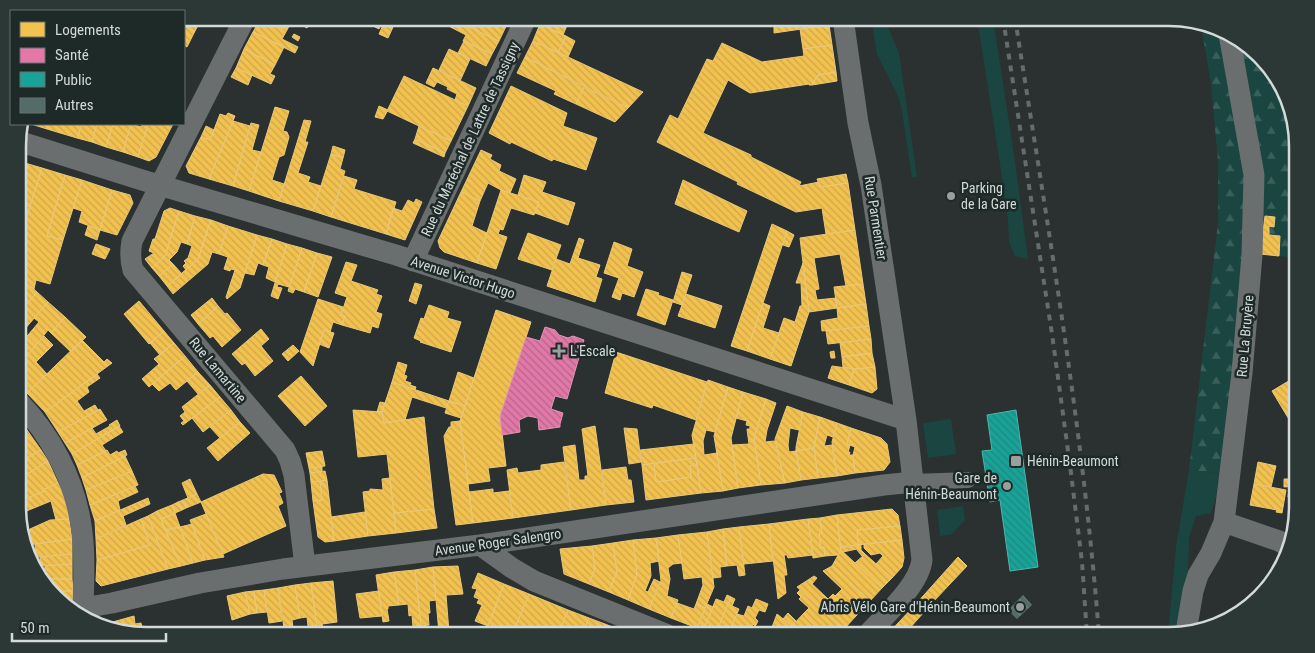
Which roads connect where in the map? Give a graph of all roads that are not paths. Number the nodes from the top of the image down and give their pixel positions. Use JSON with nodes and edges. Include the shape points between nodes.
{"nodes":[{"id":1,"x":844,"y":26,"type":"edge"},
{"id":2,"x":240,"y":27,"type":"edge"},
{"id":3,"x":522,"y":27,"type":"edge"},
{"id":4,"x":1231,"y":44,"type":"edge"},
{"id":5,"x":27,"y":144,"type":"edge"},
{"id":6,"x":160,"y":185,"type":"junction"},
{"id":7,"x":413,"y":261,"type":"junction"},
{"id":8,"x":26,"y":409,"type":"edge"},
{"id":9,"x":906,"y":420,"type":"junction"},
{"id":10,"x":968,"y":480,"type":"dead end"},
{"id":11,"x":914,"y":482,"type":"junction"},
{"id":12,"x":1224,"y":522,"type":"junction"},
{"id":13,"x":1283,"y":543,"type":"edge"},
{"id":14,"x":480,"y":545,"type":"junction"},
{"id":15,"x":305,"y":566,"type":"junction"},
{"id":16,"x":83,"y":609,"type":"edge"},
{"id":17,"x":87,"y":611,"type":"edge"},
{"id":18,"x":1187,"y":625,"type":"edge"},
{"id":19,"x":874,"y":626,"type":"edge"},
{"id":20,"x":647,"y":627,"type":"edge"}],
"edges":[{"from":1,"to":9,"type":"street","name":"Rue Parmentier"},
{"from":2,"to":6,"type":"street","name":"Rue Lamartine"},
{"from":3,"to":7,"type":"street","name":"Rue du Maréchal de Lattre de Tassigny"},
{"from":4,"to":12,"type":"street","name":"Rue La Bruyère","via":[[1254,175],[1252,255],[1242,373]]},
{"from":5,"to":6,"type":"street","name":"Avenue Victor Hugo"},
{"from":6,"to":7,"type":"street","name":"Avenue Victor Hugo"},
{"from":6,"to":15,"type":"street","name":"Rue Lamartine","via":[[132,241],[130,261],[133,270],[285,450],[294,475]]},
{"from":7,"to":9,"type":"street","name":"Avenue Victor Hugo"},
{"from":8,"to":16,"type":"street","via":[[48,438],[74,494],[81,526]]},
{"from":9,"to":11,"type":"street","name":"Rue Parmentier"},
{"from":10,"to":11,"type":"street"},
{"from":11,"to":14,"type":"street","name":"Avenue Roger Salengro"},
{"from":11,"to":19,"type":"street","name":"Rue Parmentier","via":[[922,566],[907,592]]},
{"from":12,"to":13,"type":"street"},
{"from":12,"to":18,"type":"street","name":"Rue La Bruyère","via":[[1198,575]]},
{"from":14,"to":15,"type":"street","name":"Avenue Roger Salengro"},
{"from":14,"to":20,"type":"street","via":[[534,581]]},
{"from":15,"to":17,"type":"street","name":"Avenue Roger Salengro","via":[[200,583]]}]}
